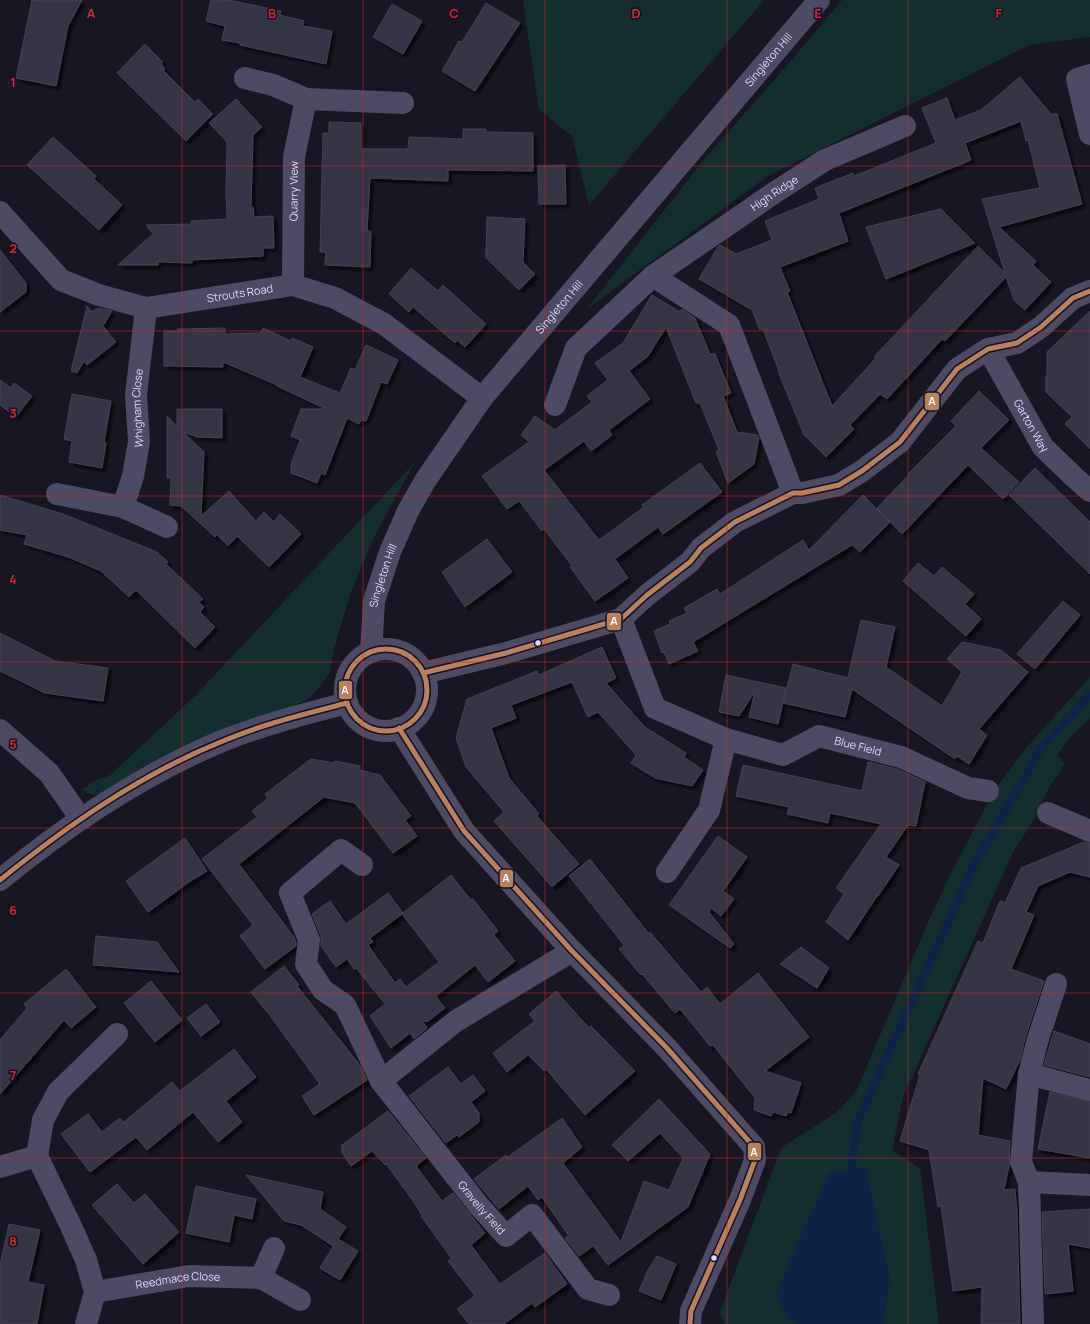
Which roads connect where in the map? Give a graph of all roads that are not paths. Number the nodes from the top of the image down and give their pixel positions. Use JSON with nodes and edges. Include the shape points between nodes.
{"nodes":[{"id":1,"x":819,"y":0,"type":"edge"},
{"id":2,"x":1090,"y":75,"type":"edge"},
{"id":3,"x":245,"y":78,"type":"dead end"},
{"id":4,"x":306,"y":99,"type":"junction"},
{"id":5,"x":403,"y":103,"type":"dead end"},
{"id":6,"x":904,"y":126,"type":"dead end"},
{"id":7,"x":1090,"y":134,"type":"edge"},
{"id":8,"x":0,"y":212,"type":"edge"},
{"id":9,"x":652,"y":276,"type":"junction"},
{"id":10,"x":294,"y":285,"type":"junction"},
{"id":11,"x":1090,"y":290,"type":"edge"},
{"id":12,"x":146,"y":308,"type":"junction"},
{"id":13,"x":988,"y":349,"type":"junction"},
{"id":14,"x":482,"y":398,"type":"junction"},
{"id":15,"x":555,"y":405,"type":"dead end"},
{"id":16,"x":1090,"y":491,"type":"edge"},
{"id":17,"x":793,"y":493,"type":"junction"},
{"id":18,"x":57,"y":494,"type":"dead end"},
{"id":19,"x":123,"y":507,"type":"junction"},
{"id":20,"x":167,"y":527,"type":"dead end"},
{"id":21,"x":621,"y":619,"type":"junction"},
{"id":22,"x":371,"y":652,"type":"junction"},
{"id":23,"x":423,"y":673,"type":"junction"},
{"id":24,"x":347,"y":703,"type":"junction"},
{"id":25,"x":399,"y":728,"type":"junction"},
{"id":26,"x":0,"y":730,"type":"edge"},
{"id":27,"x":726,"y":739,"type":"junction"},
{"id":28,"x":988,"y":791,"type":"dead end"},
{"id":29,"x":1048,"y":813,"type":"dead end"},
{"id":30,"x":80,"y":819,"type":"junction"},
{"id":31,"x":1090,"y":831,"type":"edge"},
{"id":32,"x":362,"y":865,"type":"dead end"},
{"id":33,"x":667,"y":872,"type":"dead end"},
{"id":34,"x":0,"y":880,"type":"edge"},
{"id":35,"x":572,"y":951,"type":"junction"},
{"id":36,"x":1056,"y":984,"type":"dead end"},
{"id":37,"x":117,"y":1034,"type":"dead end"},
{"id":38,"x":1029,"y":1074,"type":"junction"},
{"id":39,"x":381,"y":1081,"type":"junction"},
{"id":40,"x":1090,"y":1090,"type":"edge"},
{"id":41,"x":37,"y":1156,"type":"junction"},
{"id":42,"x":0,"y":1167,"type":"edge"},
{"id":43,"x":1029,"y":1182,"type":"junction"},
{"id":44,"x":1090,"y":1185,"type":"edge"},
{"id":45,"x":274,"y":1248,"type":"dead end"},
{"id":46,"x":261,"y":1278,"type":"junction"},
{"id":47,"x":95,"y":1292,"type":"junction"},
{"id":48,"x":609,"y":1295,"type":"dead end"},
{"id":49,"x":300,"y":1300,"type":"dead end"},
{"id":50,"x":86,"y":1324,"type":"edge"},
{"id":51,"x":690,"y":1324,"type":"edge"},
{"id":52,"x":1033,"y":1324,"type":"edge"}],
"edges":[{"from":1,"to":14,"type":"street","name":"Singleton Hill"},
{"from":2,"to":7,"type":"street","via":[[1077,79]]},
{"from":3,"to":4,"type":"street","via":[[273,85]]},
{"from":4,"to":5,"type":"street"},
{"from":4,"to":10,"type":"street","name":"Quarry View","via":[[294,157]]},
{"from":6,"to":9,"type":"street","name":"High Ridge","via":[[825,160]]},
{"from":8,"to":12,"type":"street","name":"Strouts Road","via":[[61,280],[99,295]]},
{"from":9,"to":15,"type":"street","name":"High Ridge","via":[[576,348]]},
{"from":9,"to":17,"type":"street","via":[[729,325]]},
{"from":10,"to":12,"type":"street","name":"Strouts Road"},
{"from":10,"to":14,"type":"street","name":"Strouts Road","via":[[335,298],[384,324]]},
{"from":11,"to":13,"type":"street","via":[[1073,298],[1041,327],[1017,343]]},
{"from":12,"to":19,"type":"street","name":"Whigham Close","via":[[136,395],[139,442],[134,476]]},
{"from":13,"to":16,"type":"street","name":"Garton Way","via":[[1043,447]]},
{"from":13,"to":17,"type":"street","via":[[957,368],[900,442],[862,471],[839,485]]},
{"from":14,"to":22,"type":"street","name":"Singleton Hill","via":[[425,481],[390,552],[374,601]]},
{"from":17,"to":21,"type":"street","via":[[734,522]]},
{"from":18,"to":19,"type":"street"},
{"from":19,"to":20,"type":"street"},
{"from":21,"to":23,"type":"street","via":[[506,654]]},
{"from":21,"to":27,"type":"street","name":"Blue Field","via":[[655,708]]},
{"from":22,"to":23,"type":"street","via":[[396,650],[407,655]]},
{"from":22,"to":24,"type":"street","via":[[360,658],[346,678],[344,690]]},
{"from":23,"to":25,"type":"street","via":[[426,700],[416,717]]},
{"from":24,"to":25,"type":"street","via":[[352,714],[373,729],[387,731]]},
{"from":24,"to":30,"type":"street","via":[[290,718],[223,741],[143,780]]},
{"from":25,"to":35,"type":"street","via":[[464,831]]},
{"from":26,"to":30,"type":"street","via":[[49,774]]},
{"from":27,"to":28,"type":"street","name":"Blue Field","via":[[783,755],[820,736],[901,757],[968,788]]},
{"from":27,"to":33,"type":"street","via":[[709,810]]},
{"from":29,"to":31,"type":"street"},
{"from":30,"to":34,"type":"street"},
{"from":32,"to":39,"type":"street","name":"Gravelly Field","via":[[341,850],[290,893],[309,940],[306,964],[323,990],[345,1005]]},
{"from":35,"to":39,"type":"street","via":[[456,1021]]},
{"from":35,"to":51,"type":"street","via":[[666,1047],[754,1147],[755,1160],[691,1311]]},
{"from":36,"to":38,"type":"street"},
{"from":37,"to":41,"type":"street","via":[[58,1092],[43,1120]]},
{"from":38,"to":40,"type":"street"},
{"from":38,"to":43,"type":"street","via":[[1021,1162]]},
{"from":39,"to":48,"type":"street","name":"Gravelly Field","via":[[479,1206],[506,1236],[532,1215],[588,1289]]},
{"from":41,"to":42,"type":"street"},
{"from":41,"to":47,"type":"street","via":[[86,1260]]},
{"from":43,"to":44,"type":"street"},
{"from":43,"to":52,"type":"street"},
{"from":45,"to":46,"type":"street"},
{"from":46,"to":47,"type":"street","name":"Reedmace Close","via":[[189,1276]]},
{"from":46,"to":49,"type":"street","name":"Reedmace Close"},
{"from":47,"to":50,"type":"street"}]}
